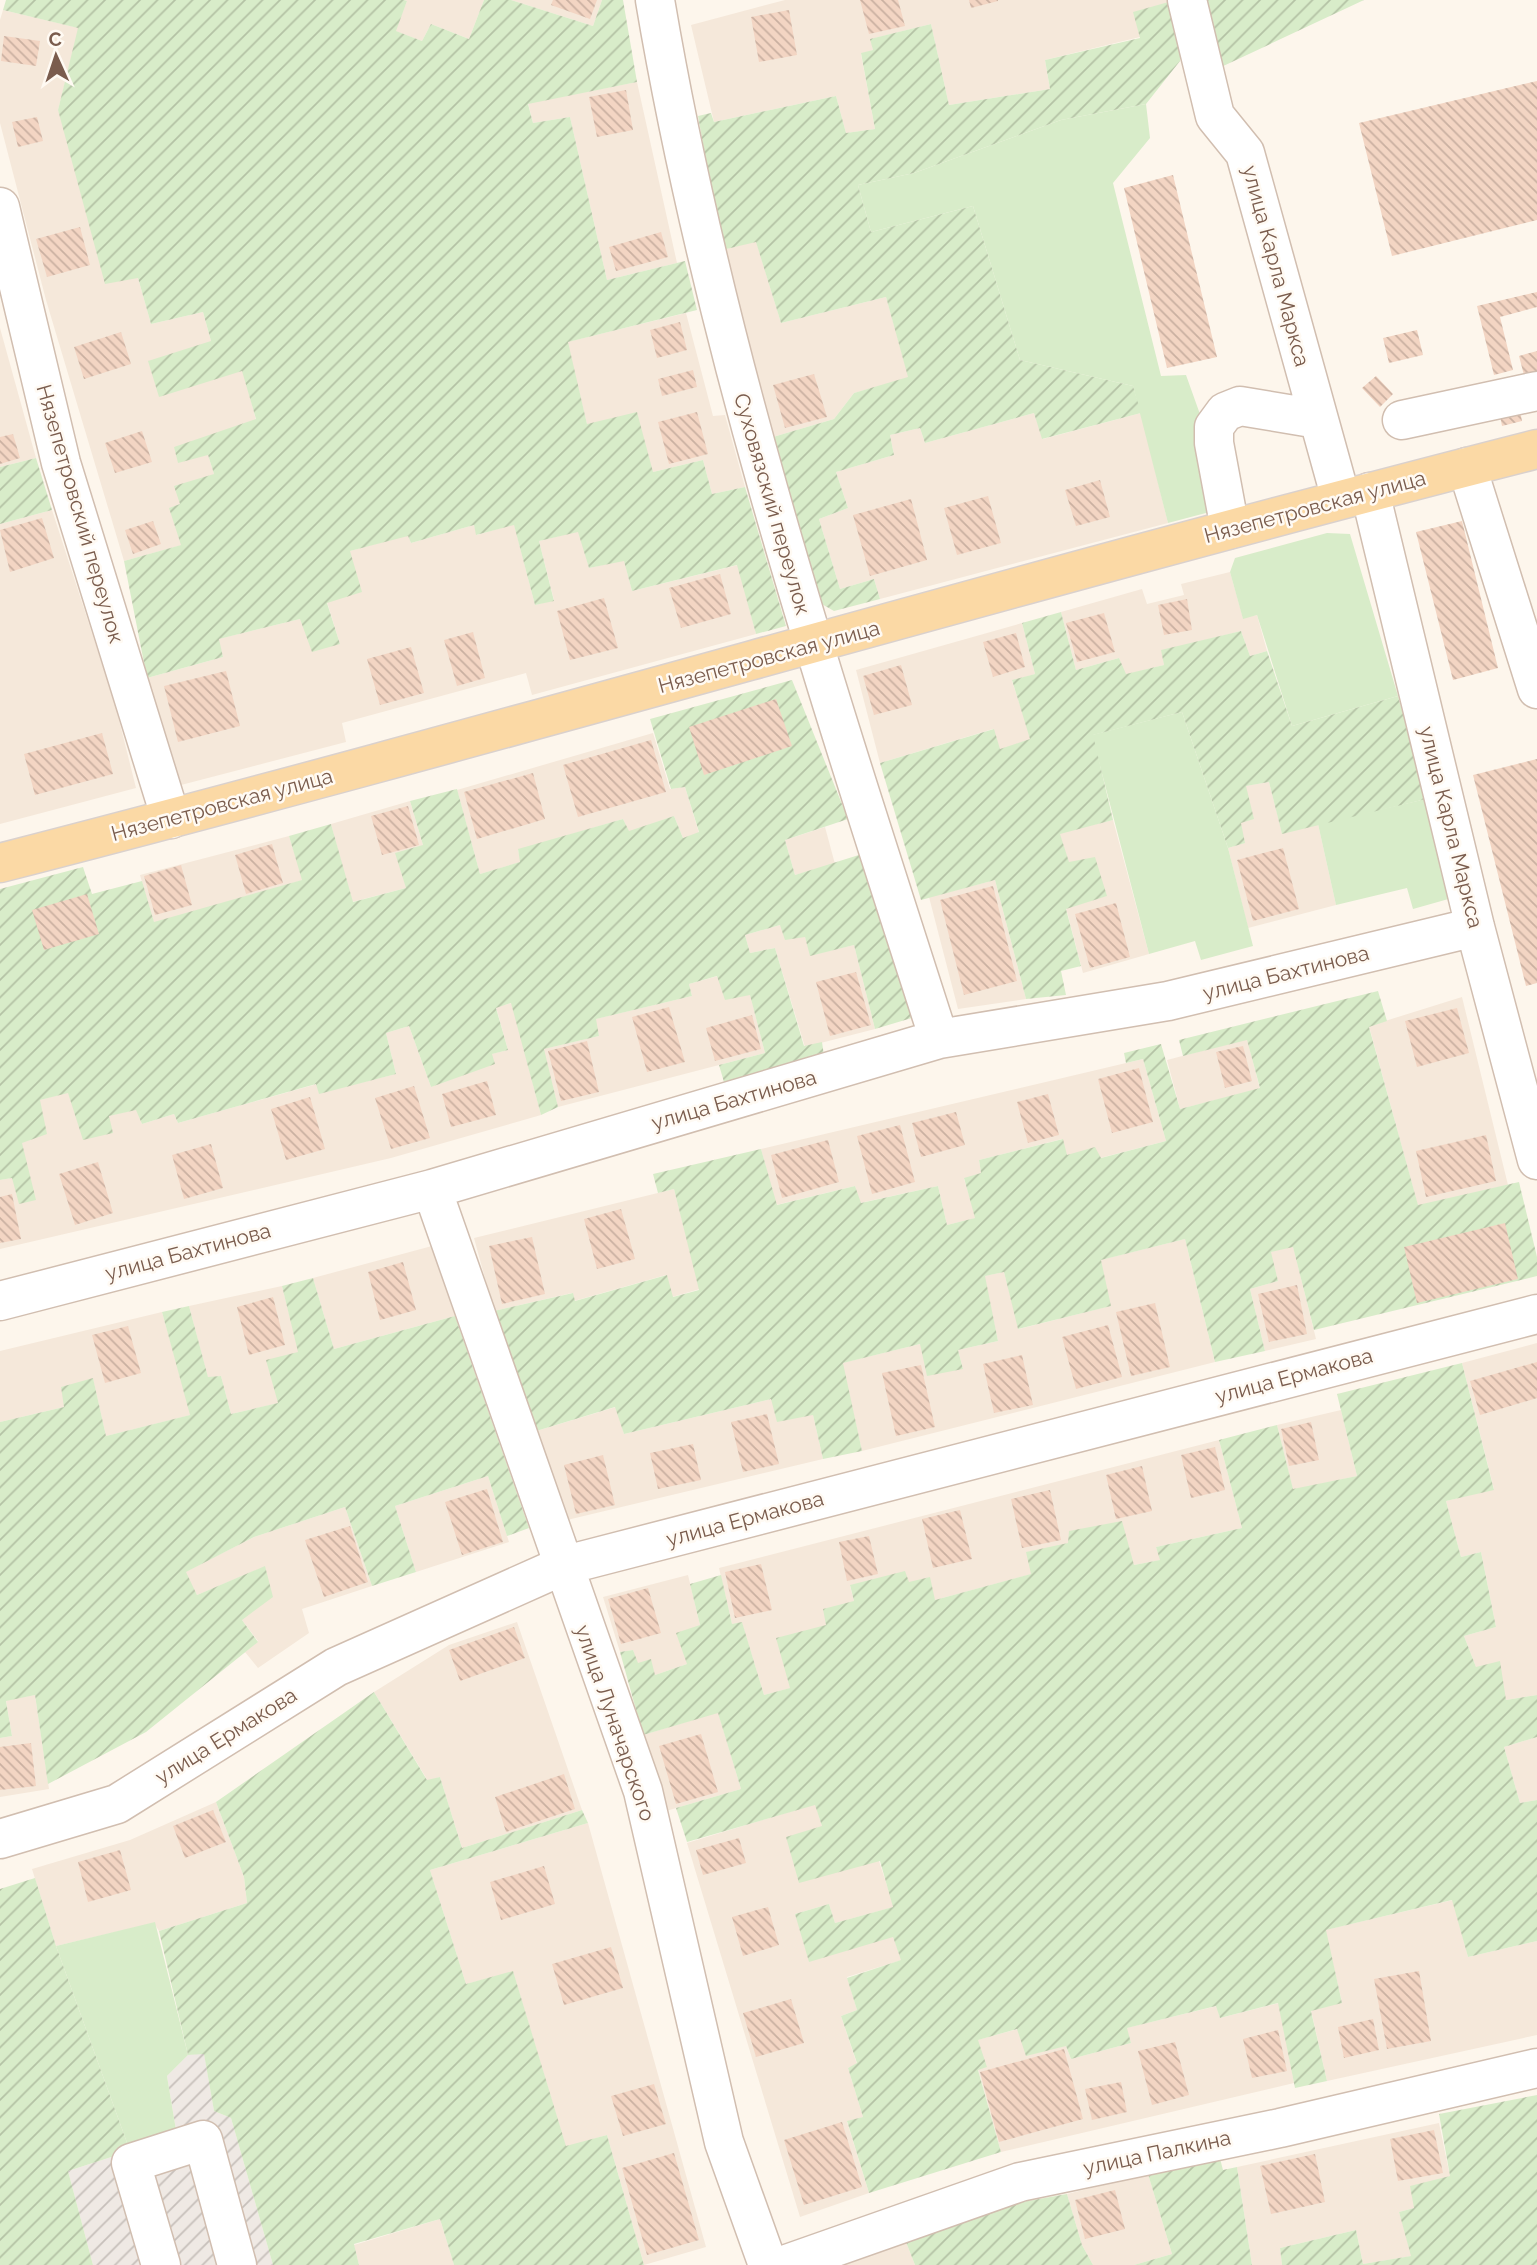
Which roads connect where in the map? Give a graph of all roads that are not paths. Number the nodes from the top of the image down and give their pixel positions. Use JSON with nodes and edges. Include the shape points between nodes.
{"nodes":[{"id":1,"x":655,"y":0,"type":"edge"},
{"id":2,"x":1187,"y":0,"type":"edge"},
{"id":3,"x":0,"y":207,"type":"edge"},
{"id":4,"x":1537,"y":391,"type":"edge"},
{"id":5,"x":1318,"y":419,"type":"junction"},
{"id":6,"x":1402,"y":420,"type":"dead end"},
{"id":7,"x":1537,"y":449,"type":"edge"},
{"id":8,"x":1467,"y":467,"type":"junction"},
{"id":9,"x":1355,"y":496,"type":"junction"},
{"id":10,"x":1230,"y":529,"type":"junction"},
{"id":11,"x":812,"y":646,"type":"junction"},
{"id":12,"x":1537,"y":689,"type":"edge"},
{"id":13,"x":172,"y":819,"type":"junction"},
{"id":14,"x":0,"y":863,"type":"edge"},
{"id":15,"x":1475,"y":927,"type":"junction"},
{"id":16,"x":939,"y":1039,"type":"junction"},
{"id":17,"x":1537,"y":1160,"type":"edge"},
{"id":18,"x":432,"y":1189,"type":"junction"},
{"id":19,"x":0,"y":1301,"type":"edge"},
{"id":20,"x":1537,"y":1314,"type":"edge"},
{"id":21,"x":562,"y":1566,"type":"junction"},
{"id":22,"x":0,"y":1839,"type":"edge"},
{"id":23,"x":1537,"y":2068,"type":"edge"},
{"id":24,"x":161,"y":2265,"type":"edge"},
{"id":25,"x":237,"y":2265,"type":"edge"},
{"id":26,"x":768,"y":2265,"type":"edge"},
{"id":27,"x":784,"y":2265,"type":"edge"}],
"edges":[{"from":1,"to":11,"type":"street","name":"Суховязский переулок","via":[[736,378]]},
{"from":2,"to":5,"type":"street","name":"улица Карла Маркса","via":[[1215,116],[1245,153]]},
{"from":3,"to":13,"type":"street","name":"Нязепетровский переулок","via":[[61,463]]},
{"from":4,"to":6,"type":"street"},
{"from":5,"to":9,"type":"street","name":"улица Карла Маркса"},
{"from":5,"to":10,"type":"street","via":[[1240,405],[1225,412],[1214,427],[1214,443]]},
{"from":7,"to":8,"type":"main road","name":"Нязепетровская улица"},
{"from":8,"to":9,"type":"main road","name":"Нязепетровская улица"},
{"from":8,"to":12,"type":"street"},
{"from":9,"to":10,"type":"main road","name":"Нязепетровская улица"},
{"from":9,"to":15,"type":"street","name":"улица Карла Маркса"},
{"from":10,"to":11,"type":"main road","name":"Нязепетровская улица"},
{"from":11,"to":13,"type":"main road","name":"Нязепетровская улица"},
{"from":11,"to":16,"type":"street","name":"Суховязский переулок"},
{"from":13,"to":14,"type":"main road","name":"Нязепетровская улица"},
{"from":15,"to":16,"type":"street","name":"улица Бахтинова","via":[[1168,1001]]},
{"from":15,"to":17,"type":"street","name":"улица Карла Маркса"},
{"from":16,"to":18,"type":"street","name":"улица Бахтинова"},
{"from":18,"to":19,"type":"street","name":"улица Бахтинова"},
{"from":18,"to":21,"type":"street","name":"улица Луначарского"},
{"from":20,"to":21,"type":"street","name":"улица Ермакова"},
{"from":21,"to":22,"type":"street","name":"улица Ермакова","via":[[335,1667],[117,1804]]},
{"from":21,"to":26,"type":"street","name":"улица Луначарского","via":[[642,1791],[724,2142]]},
{"from":23,"to":27,"type":"street","name":"улица Палкина","via":[[1020,2182]]},
{"from":24,"to":25,"type":"street","via":[[131,2163],[204,2140]]}]}
